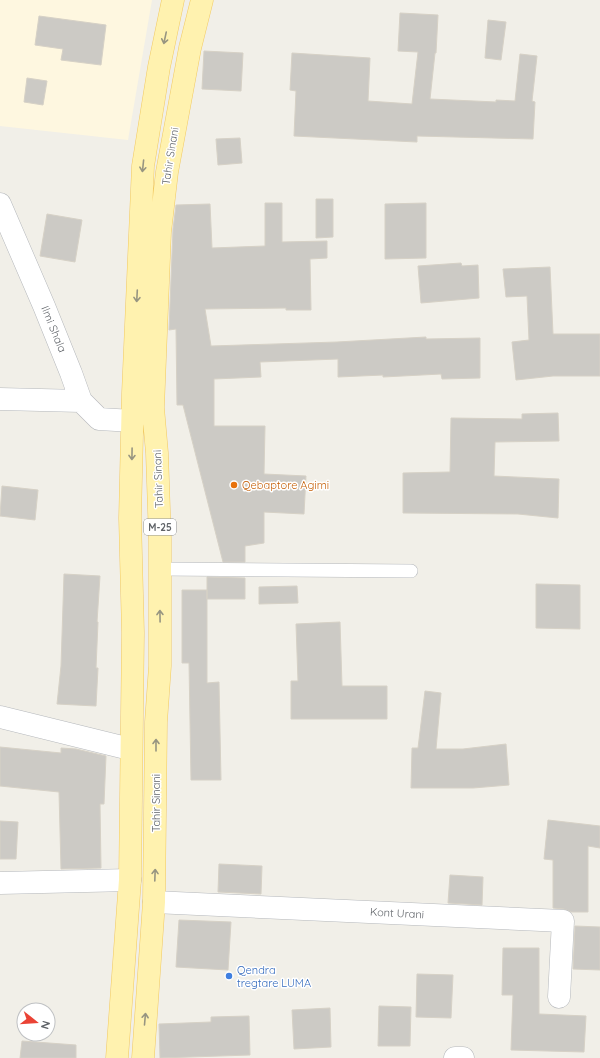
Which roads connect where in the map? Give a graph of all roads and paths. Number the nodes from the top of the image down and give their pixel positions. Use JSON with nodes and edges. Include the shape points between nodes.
{"nodes":[{"id":1,"x":173,"y":0,"type":"edge"},
{"id":2,"x":202,"y":0,"type":"edge"},
{"id":3,"x":0,"y":204,"type":"edge"},
{"id":4,"x":0,"y":399,"type":"edge"},
{"id":5,"x":81,"y":401,"type":"junction"},
{"id":6,"x":133,"y":421,"type":"junction"},
{"id":7,"x":159,"y":569,"type":"junction"},
{"id":8,"x":411,"y":571,"type":"dead end"},
{"id":9,"x":0,"y":717,"type":"edge"},
{"id":10,"x":130,"y":749,"type":"junction"},
{"id":11,"x":130,"y":880,"type":"junction"},
{"id":12,"x":0,"y":883,"type":"edge"},
{"id":13,"x":154,"y":902,"type":"junction"},
{"id":14,"x":559,"y":997,"type":"dead end"},
{"id":15,"x":117,"y":1058,"type":"edge"},
{"id":16,"x":143,"y":1058,"type":"edge"},
{"id":17,"x":455,"y":1058,"type":"edge"},
{"id":18,"x":463,"y":1058,"type":"edge"}],
"edges":[{"from":1,"to":6,"type":"main road","number":"M-25","one_way":true,"via":[[143,166]]},
{"from":2,"to":7,"type":"main road","name":"Tahir Sinani","number":"M-25","via":[[166,172],[160,232],[153,393],[159,500]]},
{"from":3,"to":5,"type":"street","name":"Ilmi Shala","via":[[66,359]]},
{"from":4,"to":5,"type":"street"},
{"from":5,"to":6,"type":"street","name":"Ilmi Shala","via":[[99,420]]},
{"from":6,"to":10,"type":"main road","number":"M-25","one_way":true,"via":[[130,518],[133,633]]},
{"from":7,"to":8,"type":"lane"},
{"from":13,"to":7,"type":"main road","name":"Tahir Sinani","number":"M-25","one_way":true,"via":[[156,722],[160,666]]},
{"from":9,"to":10,"type":"street"},
{"from":10,"to":11,"type":"main road","number":"M-25"},
{"from":11,"to":12,"type":"street"},
{"from":11,"to":15,"type":"main road","number":"M-25"},
{"from":13,"to":14,"type":"street","name":"Kont Urani","via":[[563,921]]},
{"from":16,"to":13,"type":"main road","name":"Tahir Sinani","number":"M-25","one_way":true},
{"from":17,"to":18,"type":"street"}]}
